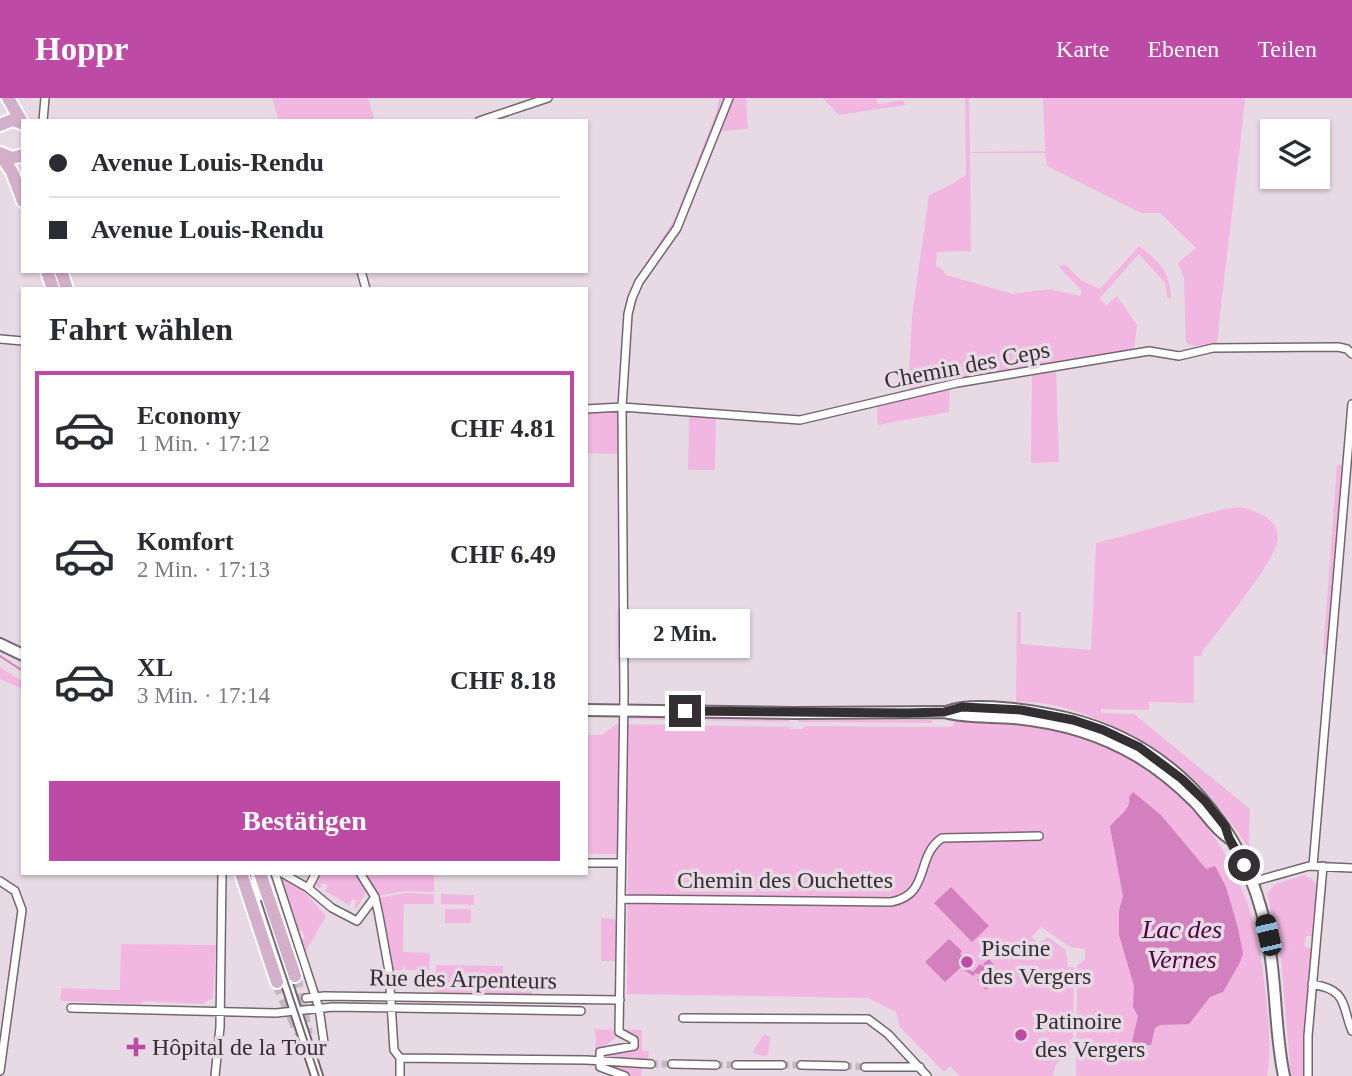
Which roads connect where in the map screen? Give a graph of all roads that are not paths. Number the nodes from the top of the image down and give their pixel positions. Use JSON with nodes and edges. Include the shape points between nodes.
{"nodes":[{"id":1,"x":8,"y":98,"type":"edge"},
{"id":2,"x":45,"y":98,"type":"edge"},
{"id":3,"x":548,"y":98,"type":"edge"},
{"id":4,"x":729,"y":98,"type":"edge"},
{"id":5,"x":43,"y":119,"type":"edge"},
{"id":6,"x":484,"y":119,"type":"edge"},
{"id":7,"x":21,"y":120,"type":"edge"},
{"id":8,"x":21,"y":122,"type":"edge"},
{"id":9,"x":0,"y":125,"type":"edge"},
{"id":10,"x":0,"y":153,"type":"edge"},
{"id":11,"x":21,"y":155,"type":"edge"},
{"id":12,"x":21,"y":196,"type":"edge"},
{"id":13,"x":0,"y":340,"type":"edge"},
{"id":14,"x":21,"y":341,"type":"edge"},
{"id":15,"x":1352,"y":354,"type":"edge"},
{"id":16,"x":1352,"y":404,"type":"edge"},
{"id":17,"x":622,"y":407,"type":"junction"},
{"id":18,"x":588,"y":408,"type":"edge"},
{"id":19,"x":0,"y":645,"type":"edge"},
{"id":20,"x":21,"y":654,"type":"edge"},
{"id":21,"x":588,"y":710,"type":"edge"},
{"id":22,"x":624,"y":710,"type":"junction"},
{"id":23,"x":1039,"y":836,"type":"dead end"},
{"id":24,"x":588,"y":863,"type":"edge"},
{"id":25,"x":621,"y":863,"type":"junction"},
{"id":26,"x":1313,"y":866,"type":"junction"},
{"id":27,"x":1322,"y":866,"type":"junction"},
{"id":28,"x":1352,"y":868,"type":"edge"},
{"id":29,"x":222,"y":875,"type":"edge"},
{"id":30,"x":244,"y":875,"type":"edge"},
{"id":31,"x":244,"y":875,"type":"edge"},
{"id":32,"x":258,"y":875,"type":"edge"},
{"id":33,"x":259,"y":875,"type":"edge"},
{"id":34,"x":276,"y":875,"type":"edge"},
{"id":35,"x":285,"y":875,"type":"edge"},
{"id":36,"x":315,"y":875,"type":"edge"},
{"id":37,"x":361,"y":875,"type":"edge"},
{"id":38,"x":0,"y":881,"type":"edge"},
{"id":39,"x":1252,"y":882,"type":"junction"},
{"id":40,"x":308,"y":888,"type":"junction"},
{"id":41,"x":375,"y":897,"type":"junction"},
{"id":42,"x":621,"y":899,"type":"junction"},
{"id":43,"x":264,"y":913,"type":"junction"},
{"id":44,"x":295,"y":976,"type":"tunnel mouth"},
{"id":45,"x":277,"y":982,"type":"tunnel mouth"},
{"id":46,"x":1312,"y":984,"type":"junction"},
{"id":47,"x":311,"y":997,"type":"junction"},
{"id":48,"x":391,"y":997,"type":"junction"},
{"id":49,"x":620,"y":1000,"type":"junction"},
{"id":50,"x":318,"y":1007,"type":"junction"},
{"id":51,"x":71,"y":1008,"type":"dead end"},
{"id":52,"x":392,"y":1008,"type":"junction"},
{"id":53,"x":296,"y":1011,"type":"junction"},
{"id":54,"x":581,"y":1011,"type":"dead end"},
{"id":55,"x":220,"y":1012,"type":"junction"},
{"id":56,"x":683,"y":1018,"type":"dead end"},
{"id":57,"x":1352,"y":1031,"type":"edge"},
{"id":58,"x":324,"y":1043,"type":"dead end"},
{"id":59,"x":1279,"y":1057,"type":"junction"},
{"id":60,"x":400,"y":1058,"type":"junction"},
{"id":61,"x":600,"y":1062,"type":"junction"},
{"id":62,"x":651,"y":1064,"type":"tunnel mouth"},
{"id":63,"x":672,"y":1064,"type":"tunnel mouth"},
{"id":64,"x":716,"y":1065,"type":"tunnel mouth"},
{"id":65,"x":736,"y":1065,"type":"tunnel mouth"},
{"id":66,"x":782,"y":1065,"type":"tunnel mouth"},
{"id":67,"x":801,"y":1065,"type":"tunnel mouth"},
{"id":68,"x":845,"y":1066,"type":"tunnel mouth"},
{"id":69,"x":865,"y":1066,"type":"tunnel mouth"},
{"id":70,"x":920,"y":1067,"type":"junction"},
{"id":71,"x":0,"y":1071,"type":"edge"},
{"id":72,"x":215,"y":1076,"type":"edge"},
{"id":73,"x":317,"y":1076,"type":"edge"},
{"id":74,"x":400,"y":1076,"type":"edge"},
{"id":75,"x":625,"y":1076,"type":"edge"},
{"id":76,"x":927,"y":1076,"type":"edge"},
{"id":77,"x":1274,"y":1076,"type":"edge"},
{"id":78,"x":1284,"y":1076,"type":"edge"},
{"id":79,"x":1308,"y":1076,"type":"edge"}],
"edges":[{"from":1,"to":7,"type":"main road"},
{"from":2,"to":5,"type":"street"},
{"from":3,"to":6,"type":"street"},
{"from":4,"to":17,"type":"street","via":[[677,229],[632,298]]},
{"from":8,"to":9,"type":"main road","via":[[12,120]]},
{"from":10,"to":11,"type":"main road","via":[[10,158]]},
{"from":10,"to":12,"type":"main road"},
{"from":13,"to":14,"type":"street"},
{"from":15,"to":17,"type":"street","name":"Chemin des Ceps","via":[[1338,347],[1213,348],[1179,356],[1146,351],[957,383],[800,420]]},
{"from":16,"to":26,"type":"street"},
{"from":17,"to":18,"type":"street","name":"Chemin des Ceps"},
{"from":17,"to":22,"type":"street"},
{"from":19,"to":20,"type":"main road"},
{"from":21,"to":22,"type":"main road"},
{"from":22,"to":25,"type":"street"},
{"from":22,"to":39,"type":"main road","via":[[944,712],[1074,729],[1136,756],[1174,782],[1229,838]]},
{"from":23,"to":42,"type":"street","name":"Chemin des Ouchettes","via":[[942,838],[933,845],[914,890],[891,902]]},
{"from":24,"to":25,"type":"street"},
{"from":25,"to":42,"type":"street"},
{"from":26,"to":27,"type":"street"},
{"from":26,"to":39,"type":"street"},
{"from":27,"to":28,"type":"street"},
{"from":27,"to":46,"type":"street"},
{"from":29,"to":55,"type":"street"},
{"from":30,"to":43,"type":"main road"},
{"from":31,"to":45,"type":"main road"},
{"from":32,"to":43,"type":"main road"},
{"from":33,"to":44,"type":"main road"},
{"from":34,"to":47,"type":"street"},
{"from":35,"to":40,"type":"street"},
{"from":36,"to":40,"type":"street"},
{"from":37,"to":41,"type":"street"},
{"from":38,"to":71,"type":"street","via":[[15,891],[22,910]]},
{"from":39,"to":59,"type":"main road","via":[[1268,935]]},
{"from":40,"to":41,"type":"street","via":[[357,922]]},
{"from":41,"to":48,"type":"street"},
{"from":42,"to":49,"type":"street"},
{"from":43,"to":53,"type":"main road"},
{"from":46,"to":57,"type":"street","via":[[1329,987],[1344,1002]]},
{"from":46,"to":79,"type":"street"},
{"from":47,"to":48,"type":"street","name":"Rue des Arpenteurs"},
{"from":47,"to":50,"type":"street"},
{"from":48,"to":49,"type":"street","name":"Rue des Arpenteurs"},
{"from":48,"to":52,"type":"street"},
{"from":49,"to":61,"type":"street","via":[[619,1032],[634,1040],[634,1046],[600,1052]]},
{"from":50,"to":52,"type":"street","name":"Rue des Arpenteurs"},
{"from":50,"to":53,"type":"street","name":"Rue des Arpenteurs"},
{"from":50,"to":58,"type":"street"},
{"from":51,"to":55,"type":"street","name":"Rue des Arpenteurs"},
{"from":52,"to":54,"type":"street","name":"Rue des Arpenteurs"},
{"from":52,"to":60,"type":"street","via":[[394,1051]]},
{"from":53,"to":55,"type":"street","name":"Rue des Arpenteurs"},
{"from":53,"to":73,"type":"main road"},
{"from":55,"to":72,"type":"street"},
{"from":56,"to":70,"type":"street","via":[[868,1019]]},
{"from":59,"to":77,"type":"main road"},
{"from":59,"to":78,"type":"main road"},
{"from":60,"to":61,"type":"street"},
{"from":60,"to":74,"type":"street"},
{"from":61,"to":62,"type":"street"},
{"from":61,"to":75,"type":"street","via":[[600,1067]]},
{"from":63,"to":64,"type":"street"},
{"from":65,"to":66,"type":"street"},
{"from":67,"to":68,"type":"street"},
{"from":69,"to":70,"type":"street"},
{"from":70,"to":76,"type":"street"}]}
